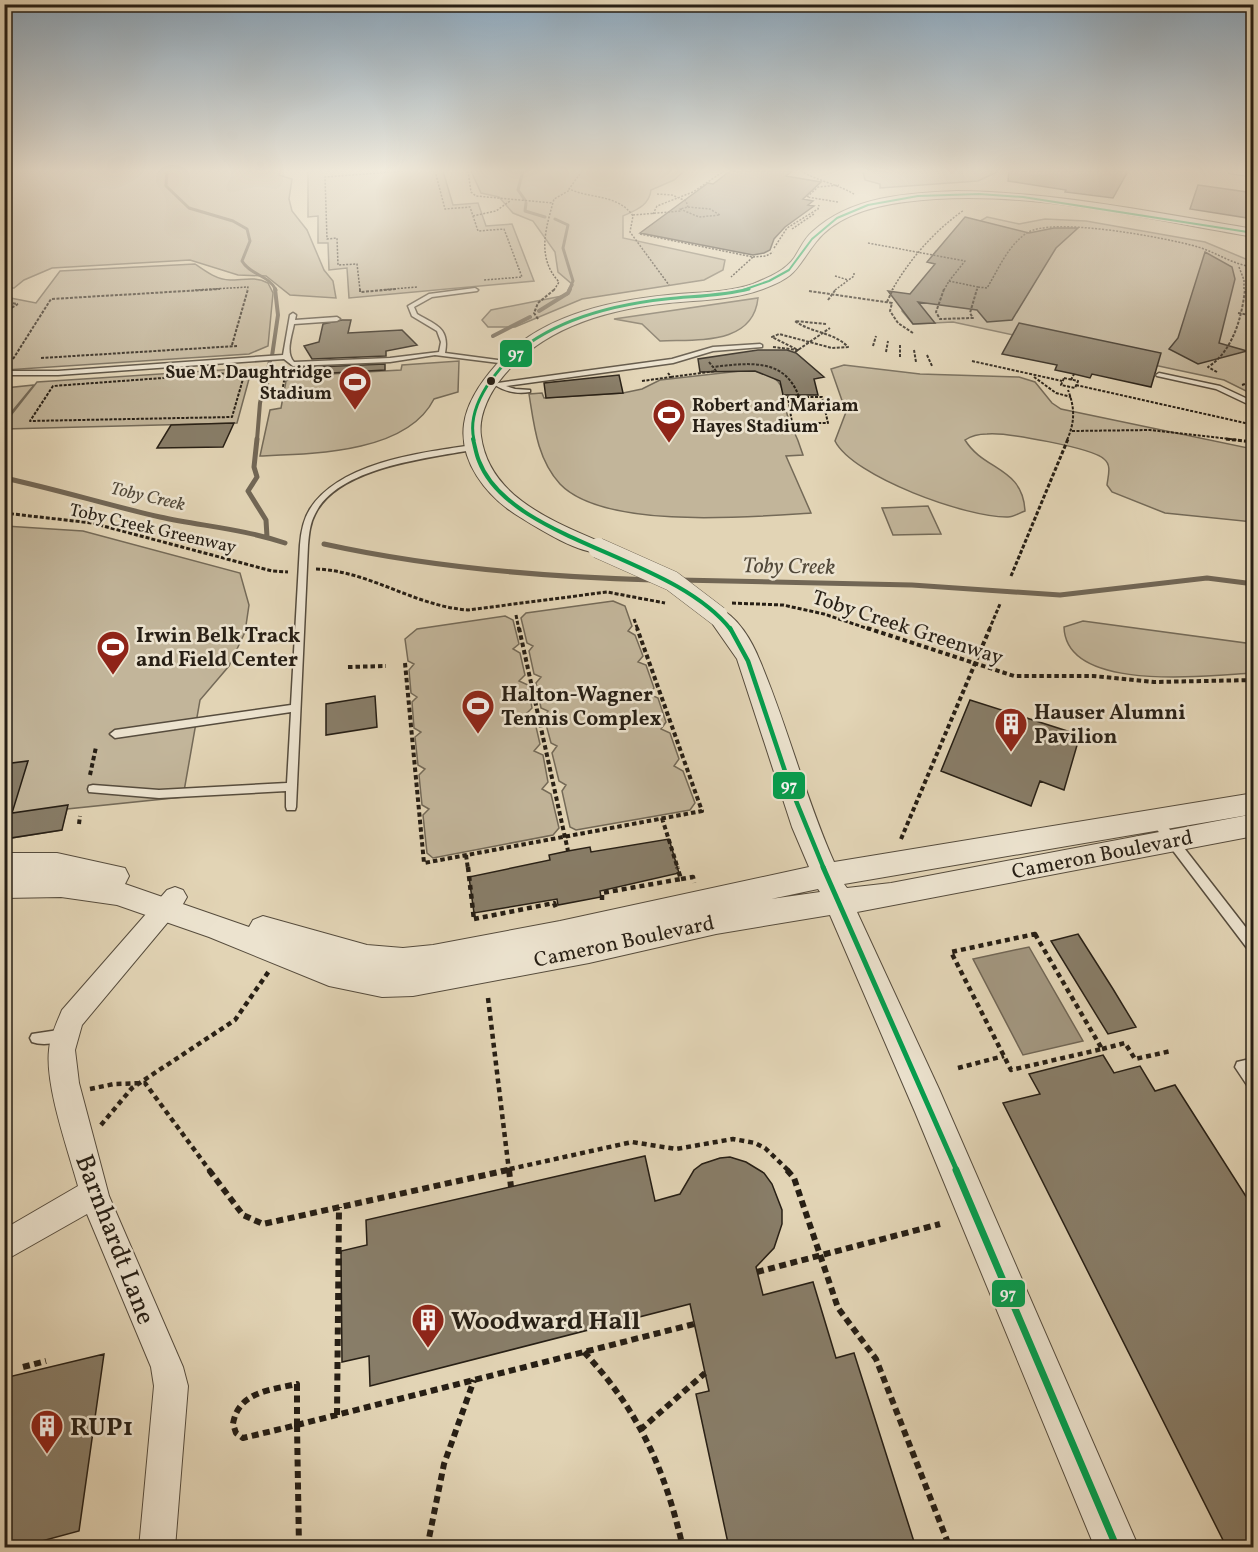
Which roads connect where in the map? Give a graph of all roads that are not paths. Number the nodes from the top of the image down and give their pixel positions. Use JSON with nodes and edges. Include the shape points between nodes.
{"nodes":[{"id":1,"x":809,"y":243,"type":"edge"},
{"id":2,"x":475,"y":290,"type":"dead end"},
{"id":3,"x":337,"y":319,"type":"dead end"},
{"id":4,"x":760,"y":346,"type":"road end"},
{"id":5,"x":442,"y":353,"type":"junction"},
{"id":6,"x":286,"y":357,"type":"junction"},
{"id":7,"x":505,"y":363,"type":"junction"},
{"id":8,"x":4,"y":373,"type":"edge"},
{"id":9,"x":1159,"y":375,"type":"dead end"},
{"id":10,"x":494,"y":385,"type":"junction"},
{"id":11,"x":528,"y":391,"type":"dead end"},
{"id":12,"x":1254,"y":405,"type":"edge"},
{"id":13,"x":474,"y":447,"type":"junction"},
{"id":14,"x":296,"y":708,"type":"junction"},
{"id":15,"x":114,"y":734,"type":"dead end"},
{"id":16,"x":91,"y":784,"type":"road end"},
{"id":17,"x":292,"y":787,"type":"junction"},
{"id":18,"x":1254,"y":803,"type":"edge"},
{"id":19,"x":291,"y":807,"type":"dead end"},
{"id":20,"x":1254,"y":825,"type":"edge"},
{"id":21,"x":1164,"y":830,"type":"junction"},
{"id":22,"x":4,"y":865,"type":"edge"},
{"id":23,"x":4,"y":886,"type":"edge"},
{"id":24,"x":832,"y":889,"type":"junction"},
{"id":25,"x":170,"y":903,"type":"junction"},
{"id":26,"x":1254,"y":948,"type":"edge"},
{"id":27,"x":1254,"y":1064,"type":"edge"},
{"id":28,"x":1254,"y":1083,"type":"edge"},
{"id":29,"x":94,"y":1193,"type":"junction"},
{"id":30,"x":4,"y":1246,"type":"edge"},
{"id":31,"x":157,"y":1548,"type":"edge"},
{"id":32,"x":1117,"y":1548,"type":"edge"}],
"edges":[{"from":1,"to":7,"type":"street","via":[[795,264],[768,282],[732,293],[646,302],[591,315],[543,334]]},
{"from":2,"to":5,"type":"lane","via":[[431,295],[411,306],[414,315],[440,330]]},
{"from":3,"to":6,"type":"lane","via":[[292,319]]},
{"from":4,"to":10,"type":"lane","via":[[738,346],[667,362]]},
{"from":5,"to":6,"type":"lane","via":[[308,365],[293,364]]},
{"from":5,"to":7,"type":"lane"},
{"from":6,"to":8,"type":"lane","via":[[58,373]]},
{"from":7,"to":10,"type":"street"},
{"from":9,"to":12,"type":"lane","via":[[1218,387]]},
{"from":10,"to":11,"type":"lane"},
{"from":10,"to":13,"type":"street","via":[[473,419]]},
{"from":13,"to":14,"type":"lane","via":[[415,456],[362,475],[329,493],[314,508],[305,537]]},
{"from":13,"to":24,"type":"street","bridge":true,"via":[[488,477],[514,504],[550,526],[672,581],[721,610],[748,659],[794,800]]},
{"from":14,"to":15,"type":"lane"},
{"from":14,"to":17,"type":"lane"},
{"from":16,"to":17,"type":"lane","via":[[159,794]]},
{"from":17,"to":19,"type":"lane"},
{"from":18,"to":21,"type":"street","name":"Cameron Boulevard"},
{"from":20,"to":21,"type":"street","name":"Cameron Boulevard"},
{"from":21,"to":24,"type":"street","name":"Cameron Boulevard","via":[[891,895]]},
{"from":21,"to":26,"type":"lane"},
{"from":22,"to":25,"type":"street","name":"Cameron Boulevard","via":[[38,864],[119,877]]},
{"from":23,"to":25,"type":"street","name":"Cameron Boulevard","via":[[61,885]]},
{"from":24,"to":25,"type":"street","name":"Cameron Boulevard","via":[[418,961],[367,959]]},
{"from":24,"to":25,"type":"street","name":"Cameron Boulevard","via":[[784,909],[590,950],[402,983],[329,972]]},
{"from":24,"to":32,"type":"street","via":[[927,1101]]},
{"from":25,"to":29,"type":"street","name":"Barnhardt Lane","via":[[71,1020],[51,1036],[62,1050],[65,1083]]},
{"from":27,"to":28,"type":"lane","via":[[1242,1067]]},
{"from":29,"to":30,"type":"street"},
{"from":29,"to":31,"type":"street","name":"Barnhardt Lane","via":[[167,1367],[171,1386]]}]}
